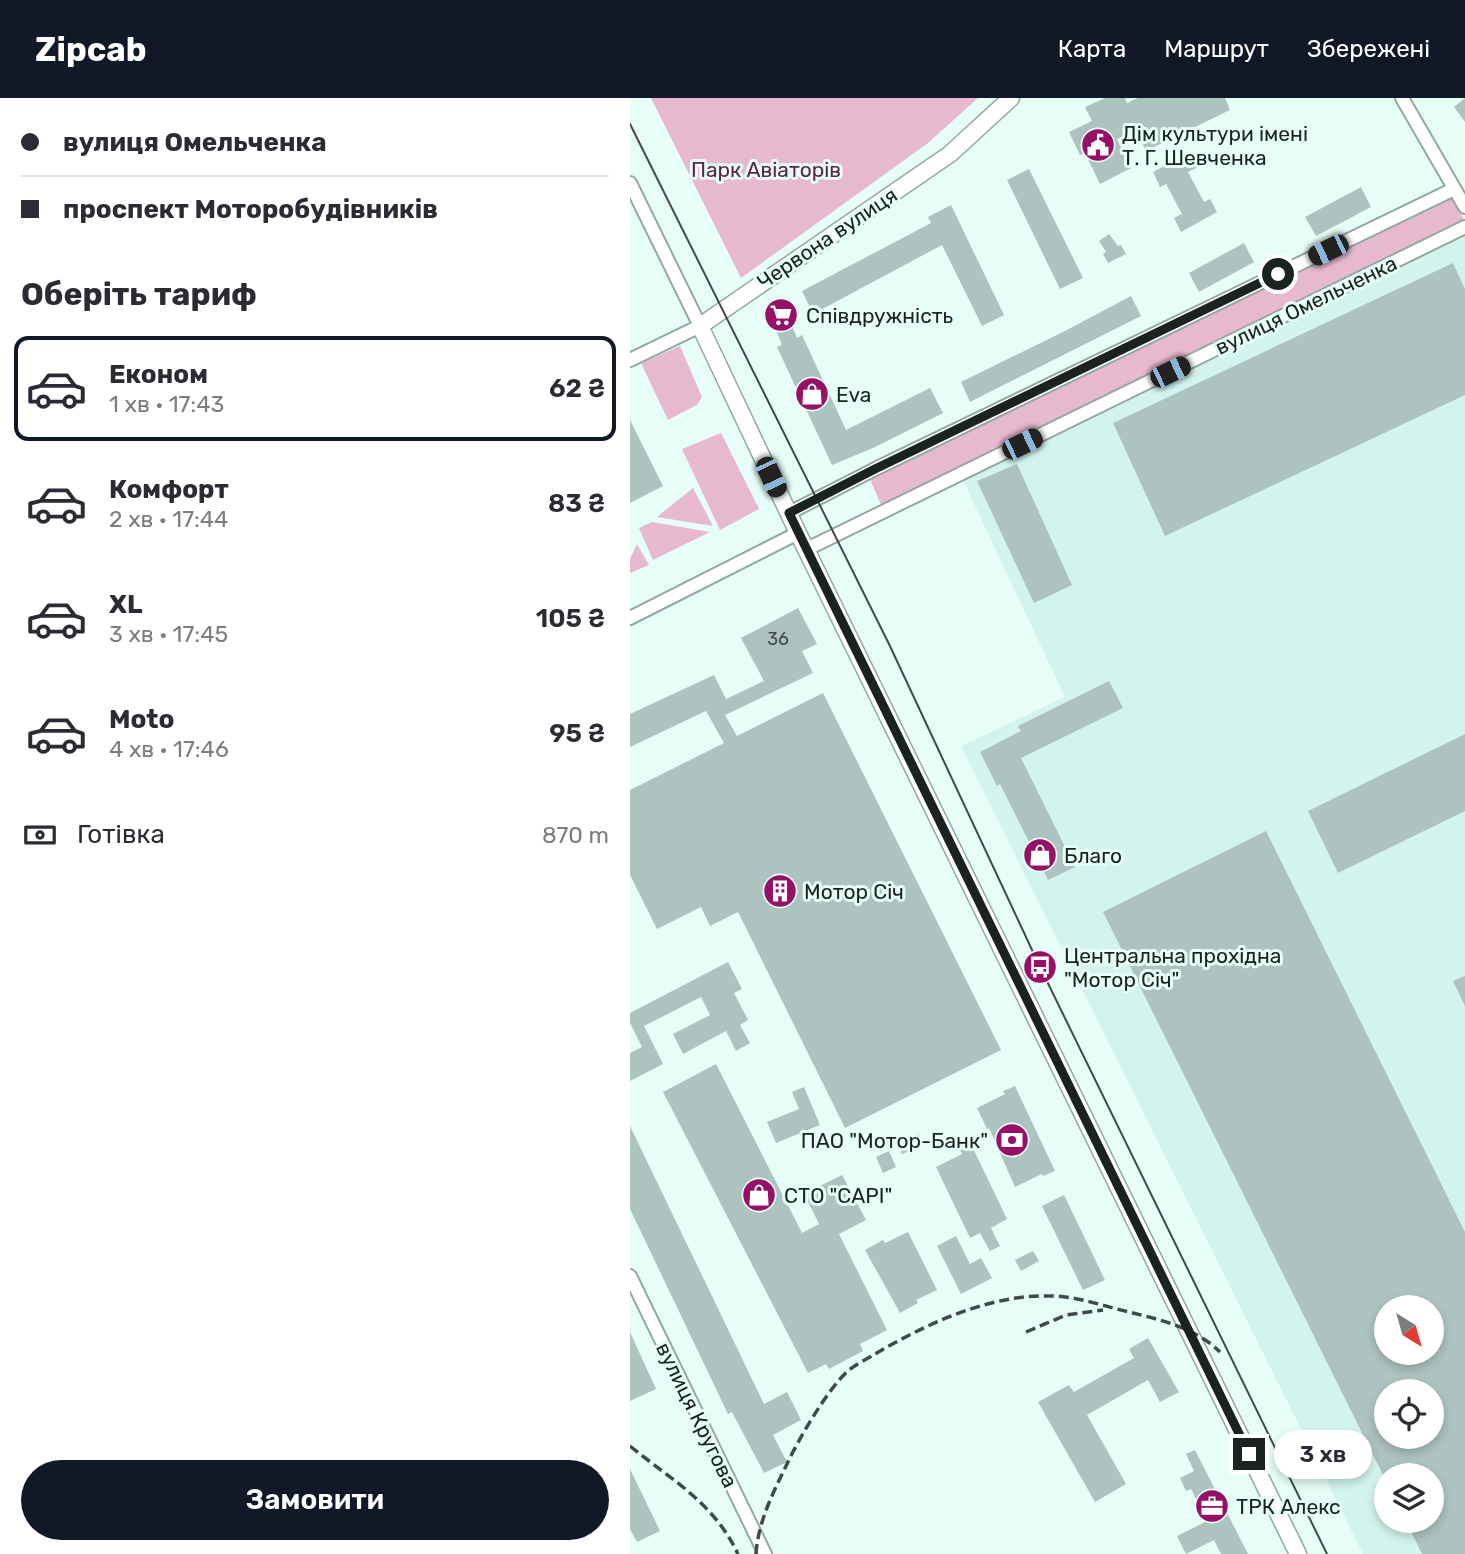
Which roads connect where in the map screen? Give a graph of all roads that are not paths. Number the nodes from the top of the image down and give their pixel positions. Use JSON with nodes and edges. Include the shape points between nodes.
{"nodes":[{"id":1,"x":1011,"y":98,"type":"edge"},
{"id":2,"x":1402,"y":98,"type":"edge"},
{"id":3,"x":630,"y":183,"type":"edge"},
{"id":4,"x":1454,"y":189,"type":"junction"},
{"id":5,"x":1465,"y":207,"type":"edge"},
{"id":6,"x":1465,"y":227,"type":"edge"},
{"id":7,"x":700,"y":326,"type":"junction"},
{"id":8,"x":630,"y":360,"type":"edge"},
{"id":9,"x":789,"y":513,"type":"junction"},
{"id":10,"x":798,"y":533,"type":"junction"},
{"id":11,"x":807,"y":549,"type":"junction"},
{"id":12,"x":630,"y":618,"type":"edge"},
{"id":13,"x":630,"y":1276,"type":"edge"},
{"id":14,"x":765,"y":1554,"type":"edge"},
{"id":15,"x":1298,"y":1554,"type":"edge"}],
"edges":[{"from":1,"to":7,"type":"main road","name":"Червона вулиця","via":[[950,154]]},
{"from":2,"to":4,"type":"street"},
{"from":3,"to":7,"type":"street"},
{"from":4,"to":5,"type":"street"},
{"from":4,"to":9,"type":"street","name":"вулиця Омельченка"},
{"from":6,"to":11,"type":"street","name":"вулиця Омельченка"},
{"from":7,"to":8,"type":"street","name":"Червона вулиця"},
{"from":7,"to":9,"type":"main road"},
{"from":9,"to":10,"type":"main road"},
{"from":10,"to":11,"type":"main road"},
{"from":10,"to":12,"type":"street"},
{"from":11,"to":15,"type":"main road"},
{"from":13,"to":14,"type":"street","name":"вулиця Кругова"}]}
